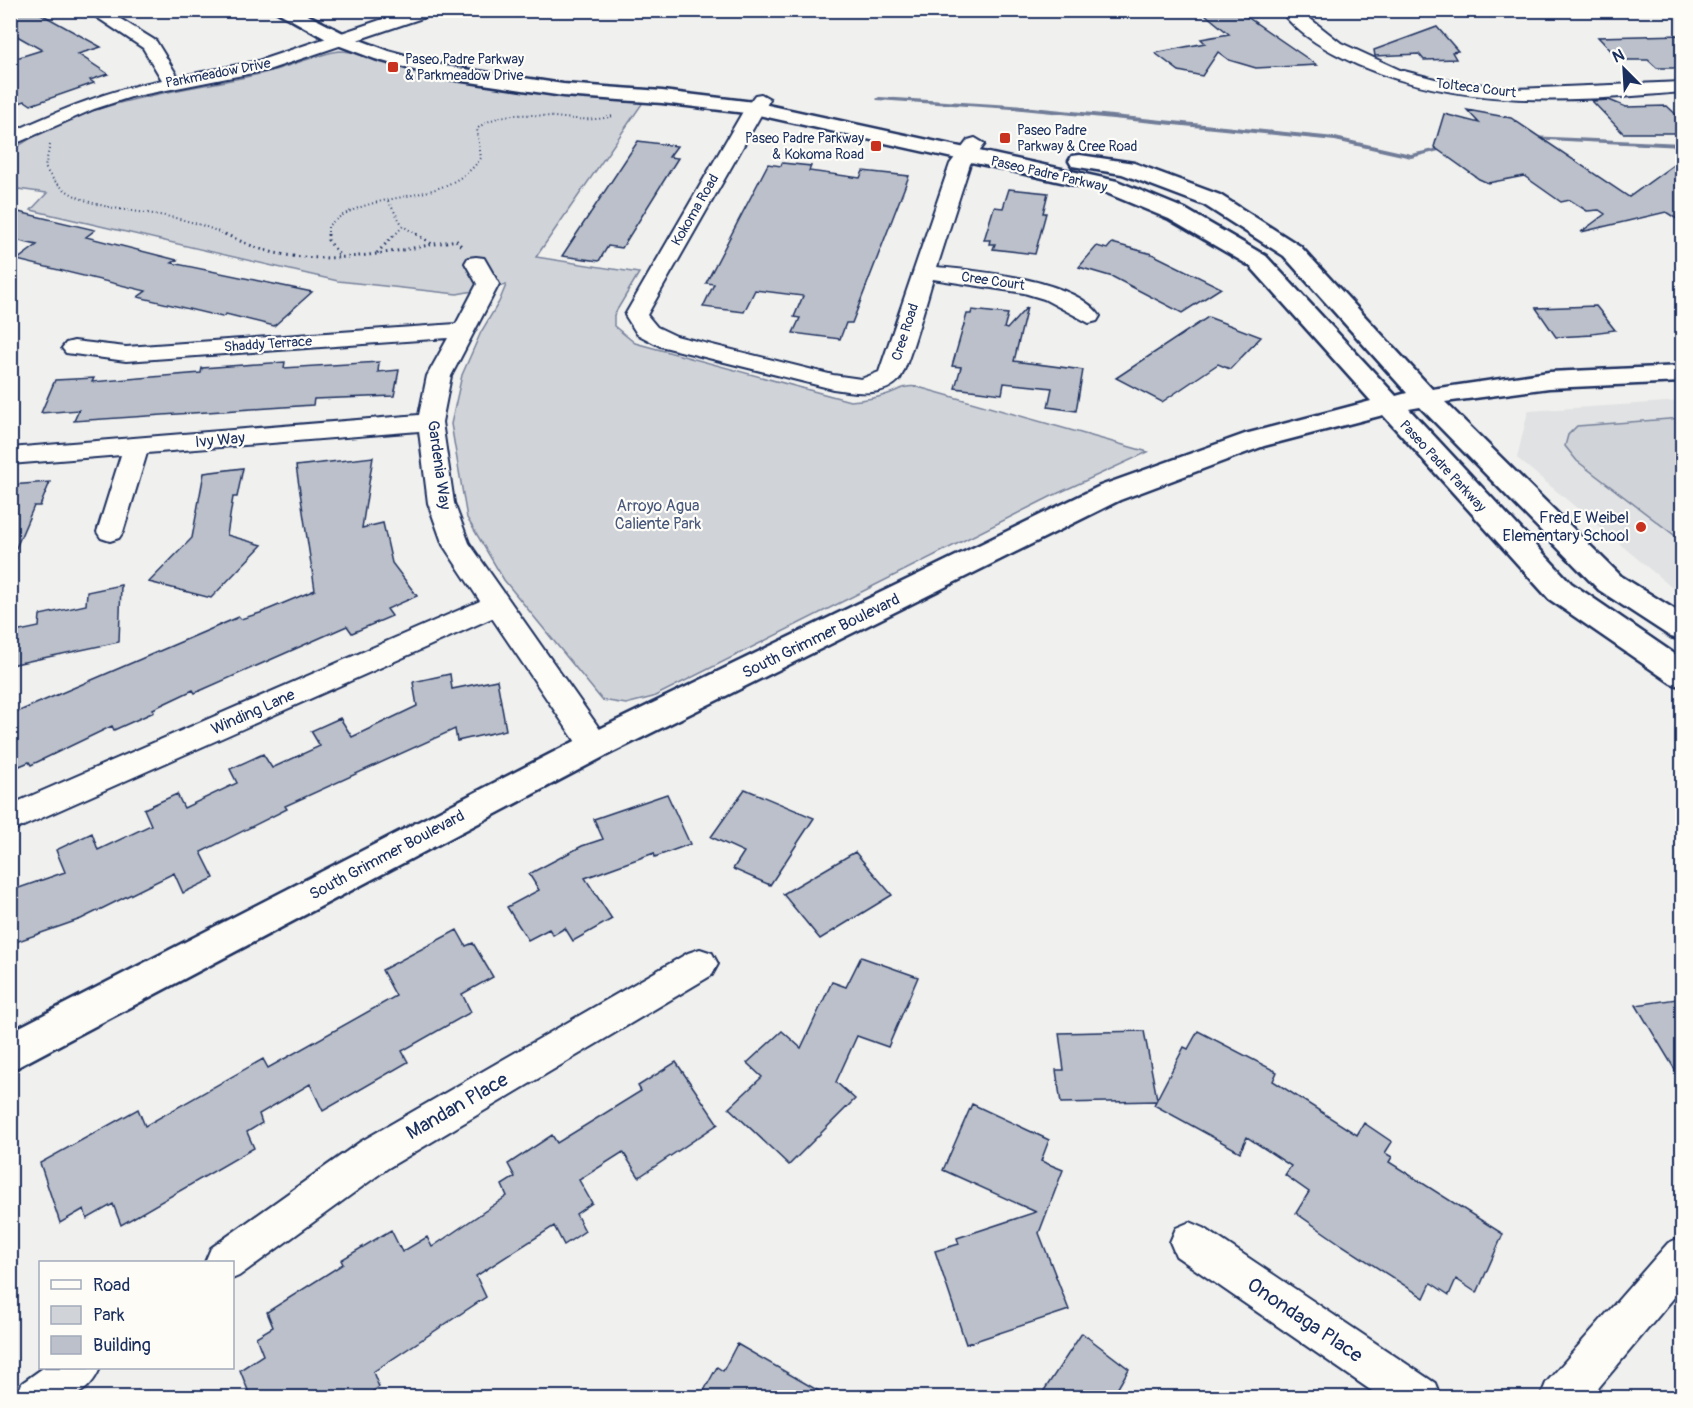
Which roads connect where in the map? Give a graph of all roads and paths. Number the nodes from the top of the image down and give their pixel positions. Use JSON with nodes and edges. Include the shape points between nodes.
{"nodes":[{"id":1,"x":94,"y":10,"type":"edge"},
{"id":2,"x":283,"y":10,"type":"edge"},
{"id":3,"x":322,"y":10,"type":"edge"},
{"id":4,"x":428,"y":10,"type":"edge"},
{"id":5,"x":1288,"y":10,"type":"edge"},
{"id":6,"x":366,"y":31,"type":"junction"},
{"id":7,"x":342,"y":40,"type":"junction"},
{"id":8,"x":172,"y":82,"type":"junction"},
{"id":9,"x":1683,"y":87,"type":"edge"},
{"id":10,"x":758,"y":103,"type":"junction"},
{"id":11,"x":615,"y":115,"type":"dead end"},
{"id":12,"x":57,"y":138,"type":"dead end"},
{"id":13,"x":10,"y":140,"type":"edge"},
{"id":14,"x":971,"y":150,"type":"junction"},
{"id":15,"x":388,"y":201,"type":"junction"},
{"id":16,"x":403,"y":226,"type":"junction"},
{"id":17,"x":432,"y":244,"type":"junction"},
{"id":18,"x":377,"y":253,"type":"junction"},
{"id":19,"x":341,"y":256,"type":"junction"},
{"id":20,"x":476,"y":262,"type":"joint"},
{"id":21,"x":925,"y":272,"type":"junction"},
{"id":22,"x":1089,"y":316,"type":"dead end"},
{"id":23,"x":639,"y":324,"type":"joint"},
{"id":24,"x":462,"y":330,"type":"junction"},
{"id":25,"x":74,"y":348,"type":"dead end"},
{"id":26,"x":1683,"y":374,"type":"edge"},
{"id":27,"x":1425,"y":398,"type":"junction"},
{"id":28,"x":1387,"y":405,"type":"junction"},
{"id":29,"x":430,"y":422,"type":"junction"},
{"id":30,"x":136,"y":447,"type":"junction"},
{"id":31,"x":10,"y":456,"type":"edge"},
{"id":32,"x":110,"y":532,"type":"dead end"},
{"id":33,"x":496,"y":605,"type":"junction"},
{"id":34,"x":1683,"y":629,"type":"edge"},
{"id":35,"x":1683,"y":675,"type":"edge"},
{"id":36,"x":595,"y":746,"type":"junction"},
{"id":37,"x":10,"y":819,"type":"edge"},
{"id":38,"x":700,"y":964,"type":"dead end"},
{"id":39,"x":10,"y":1053,"type":"edge"},
{"id":40,"x":1190,"y":1242,"type":"dead end"},
{"id":41,"x":1683,"y":1257,"type":"edge"},
{"id":42,"x":228,"y":1261,"type":"edge"},
{"id":43,"x":78,"y":1369,"type":"edge"},
{"id":44,"x":37,"y":1398,"type":"edge"},
{"id":45,"x":1420,"y":1398,"type":"edge"},
{"id":46,"x":1561,"y":1398,"type":"edge"}],
"edges":[{"from":1,"to":8,"type":"street","via":[[150,45]]},
{"from":2,"to":7,"type":"main road","name":"Paseo Padre Parkway"},
{"from":3,"to":6,"type":"main road","name":"Paseo Padre Parkway"},
{"from":4,"to":6,"type":"street","name":"Parkmeadow Drive"},
{"from":5,"to":9,"type":"street","name":"Tolteca Court","via":[[1324,41],[1379,70],[1423,82],[1474,91],[1550,95]]},
{"from":6,"to":7,"type":"street","name":"Parkmeadow Drive"},
{"from":6,"to":10,"type":"main road","name":"Paseo Padre Parkway","via":[[452,58],[508,69],[652,82]]},
{"from":7,"to":8,"type":"street","name":"Parkmeadow Drive","via":[[262,66]]},
{"from":7,"to":10,"type":"main road","name":"Paseo Padre Parkway","via":[[382,55],[471,78],[563,90]]},
{"from":8,"to":13,"type":"street","name":"Parkmeadow Drive","via":[[87,105]]},
{"from":10,"to":14,"type":"main road","name":"Paseo Padre Parkway"},
{"from":10,"to":23,"type":"street","name":"Kokoma Road","via":[[641,304],[636,315]]},
{"from":11,"to":15,"type":"path","via":[[586,122],[517,115],[485,121],[477,129],[481,158],[464,176],[432,191]]},
{"from":12,"to":19,"type":"path","via":[[47,152],[45,167],[69,192],[87,200],[192,222],[279,255]]},
{"from":14,"to":21,"type":"street","name":"Cree Road","via":[[960,164]]},
{"from":14,"to":27,"type":"main road","name":"Paseo Padre Parkway","via":[[1126,168],[1212,200],[1292,251]]},
{"from":14,"to":28,"type":"main road","name":"Paseo Padre Parkway","via":[[1109,186],[1176,214],[1248,255]]},
{"from":15,"to":16,"type":"path"},
{"from":15,"to":19,"type":"path","via":[[354,209],[329,223],[326,240]]},
{"from":16,"to":17,"type":"path"},
{"from":16,"to":18,"type":"path"},
{"from":17,"to":18,"type":"path"},
{"from":17,"to":20,"type":"path","via":[[456,240]]},
{"from":18,"to":19,"type":"path"},
{"from":20,"to":24,"type":"street","name":"Gardenia Way","via":[[488,284]]},
{"from":21,"to":22,"type":"street","name":"Cree Court","via":[[1027,285],[1070,301]]},
{"from":21,"to":23,"type":"street","name":"Cree Road","via":[[890,376],[876,384],[861,386],[822,380],[668,341],[648,333]]},
{"from":24,"to":25,"type":"street","name":"Shaddy Terrace","via":[[126,354]]},
{"from":24,"to":29,"type":"street","name":"Gardenia Way","via":[[439,376]]},
{"from":26,"to":27,"type":"main road","name":"South Grimmer Boulevard","via":[[1559,379]]},
{"from":27,"to":28,"type":"main road","name":"South Grimmer Boulevard"},
{"from":27,"to":34,"type":"main road","name":"Paseo Padre Parkway","via":[[1610,583]]},
{"from":28,"to":35,"type":"main road","name":"Paseo Padre Parkway","via":[[1560,591]]},
{"from":28,"to":36,"type":"main road","name":"South Grimmer Boulevard","via":[[1244,442],[1110,493]]},
{"from":29,"to":30,"type":"street","name":"Ivy Way"},
{"from":29,"to":33,"type":"street","name":"Gardenia Way","via":[[441,503],[456,545]]},
{"from":30,"to":31,"type":"street","name":"Ivy Way"},
{"from":30,"to":32,"type":"street"},
{"from":33,"to":36,"type":"street","name":"Gardenia Way"},
{"from":33,"to":37,"type":"street","name":"Winding Lane"},
{"from":36,"to":39,"type":"main road","name":"South Grimmer Boulevard"},
{"from":38,"to":42,"type":"street","name":"Mandan Place","via":[[374,1155]]},
{"from":40,"to":45,"type":"street","name":"Onondaga Place"},
{"from":41,"to":46,"type":"street"},
{"from":43,"to":44,"type":"street"}]}
